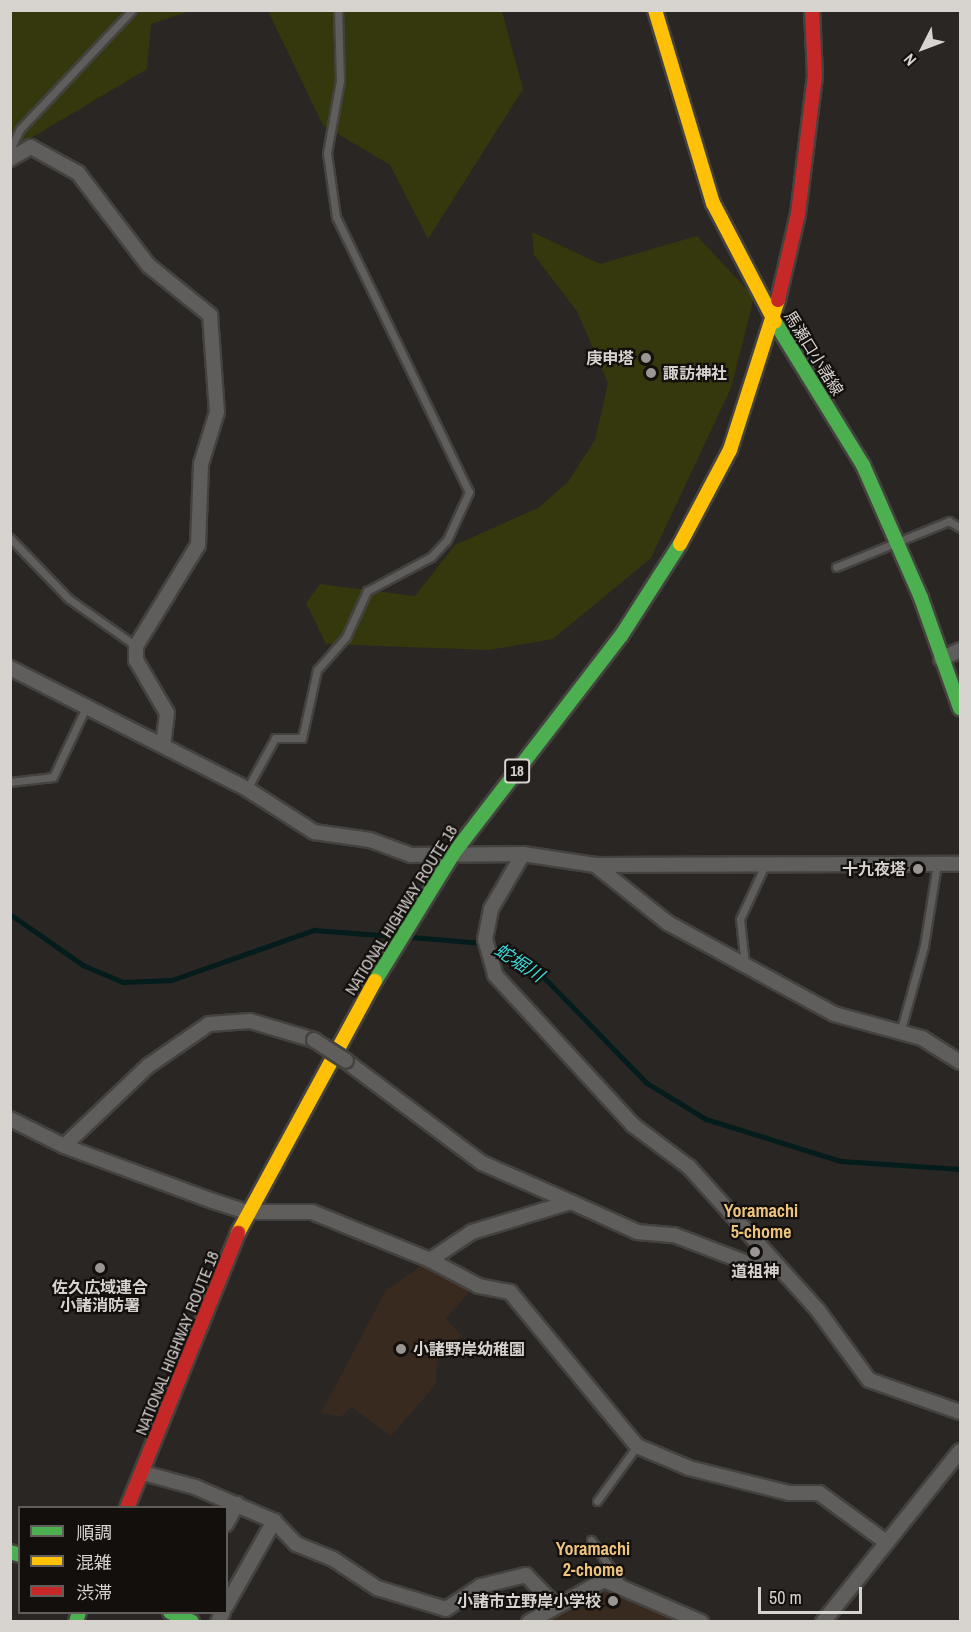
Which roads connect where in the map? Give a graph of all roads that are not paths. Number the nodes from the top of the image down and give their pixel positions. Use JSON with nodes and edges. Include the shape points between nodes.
{"nodes":[{"id":1,"x":132,"y":10,"type":"edge"},
{"id":2,"x":338,"y":10,"type":"edge"},
{"id":3,"x":654,"y":10,"type":"edge"},
{"id":4,"x":812,"y":10,"type":"edge"},
{"id":5,"x":10,"y":150,"type":"edge"},
{"id":6,"x":10,"y":159,"type":"edge"},
{"id":7,"x":774,"y":320,"type":"junction"},
{"id":8,"x":960,"y":528,"type":"edge"},
{"id":9,"x":10,"y":538,"type":"edge"},
{"id":10,"x":896,"y":541,"type":"junction"},
{"id":11,"x":836,"y":567,"type":"dead end"},
{"id":12,"x":136,"y":646,"type":"junction"},
{"id":13,"x":960,"y":650,"type":"edge"},
{"id":14,"x":941,"y":659,"type":"junction"},
{"id":15,"x":10,"y":668,"type":"edge"},
{"id":16,"x":87,"y":705,"type":"junction"},
{"id":17,"x":960,"y":708,"type":"edge"},
{"id":18,"x":163,"y":746,"type":"junction"},
{"id":19,"x":10,"y":782,"type":"edge"},
{"id":20,"x":247,"y":789,"type":"junction"},
{"id":21,"x":453,"y":854,"type":"junction"},
{"id":22,"x":523,"y":854,"type":"junction"},
{"id":23,"x":938,"y":861,"type":"junction"},
{"id":24,"x":766,"y":863,"type":"junction"},
{"id":25,"x":960,"y":864,"type":"edge"},
{"id":26,"x":595,"y":865,"type":"junction"},
{"id":27,"x":745,"y":965,"type":"junction"},
{"id":28,"x":900,"y":1033,"type":"junction"},
{"id":29,"x":960,"y":1062,"type":"edge"},
{"id":30,"x":10,"y":1119,"type":"edge"},
{"id":31,"x":64,"y":1146,"type":"junction"},
{"id":32,"x":571,"y":1202,"type":"junction"},
{"id":33,"x":246,"y":1212,"type":"junction"},
{"id":34,"x":770,"y":1258,"type":"junction"},
{"id":35,"x":430,"y":1260,"type":"junction"},
{"id":36,"x":960,"y":1412,"type":"edge"},
{"id":37,"x":637,"y":1446,"type":"junction"},
{"id":38,"x":960,"y":1451,"type":"edge"},
{"id":39,"x":143,"y":1473,"type":"junction"},
{"id":40,"x":597,"y":1501,"type":"dead end"},
{"id":41,"x":237,"y":1504,"type":"junction"},
{"id":42,"x":128,"y":1506,"type":"edge"},
{"id":43,"x":228,"y":1520,"type":"edge"},
{"id":44,"x":274,"y":1521,"type":"junction"},
{"id":45,"x":591,"y":1540,"type":"dead end"},
{"id":46,"x":886,"y":1542,"type":"junction"},
{"id":47,"x":621,"y":1583,"type":"junction"},
{"id":48,"x":228,"y":1602,"type":"edge"},
{"id":49,"x":554,"y":1604,"type":"junction"},
{"id":50,"x":176,"y":1614,"type":"edge"},
{"id":51,"x":192,"y":1622,"type":"edge"},
{"id":52,"x":529,"y":1622,"type":"edge"},
{"id":53,"x":701,"y":1622,"type":"edge"},
{"id":54,"x":823,"y":1622,"type":"edge"}],
"edges":[{"from":1,"to":5,"type":"lane","via":[[20,129]]},
{"from":2,"to":20,"type":"lane","via":[[340,81],[327,153],[336,217],[469,492],[447,540],[431,557],[367,591],[346,637],[317,670],[302,738],[274,738]]},
{"from":3,"to":7,"type":"main road","name":"馬瀬口小諸線","via":[[713,203]]},
{"from":4,"to":7,"type":"main road","name":"NATIONAL HIGHWAY ROUTE 18","number":"18","via":[[815,76],[808,147]]},
{"from":6,"to":12,"type":"street","via":[[32,147],[78,173],[148,265],[210,315],[217,412],[201,464],[198,545]]},
{"from":7,"to":10,"type":"main road","name":"馬瀬口小諸線","via":[[863,465]]},
{"from":7,"to":21,"type":"main road","name":"NATIONAL HIGHWAY ROUTE 18","number":"18","via":[[730,450],[698,515],[621,636]]},
{"from":8,"to":10,"type":"lane","via":[[949,521]]},
{"from":9,"to":12,"type":"lane","via":[[69,599]]},
{"from":10,"to":11,"type":"lane"},
{"from":10,"to":14,"type":"main road","name":"馬瀬口小諸線"},
{"from":12,"to":18,"type":"street","via":[[136,660],[167,713]]},
{"from":13,"to":14,"type":"street"},
{"from":14,"to":17,"type":"main road","name":"馬瀬口小諸線"},
{"from":15,"to":16,"type":"street"},
{"from":16,"to":18,"type":"street"},
{"from":16,"to":19,"type":"lane","via":[[52,777]]},
{"from":18,"to":20,"type":"street"},
{"from":20,"to":21,"type":"street","via":[[314,832],[370,840],[411,855]]},
{"from":21,"to":22,"type":"street"},
{"from":21,"to":33,"type":"main road","name":"NATIONAL HIGHWAY ROUTE 18","number":"18","via":[[342,1034]]},
{"from":22,"to":26,"type":"street"},
{"from":22,"to":34,"type":"street","via":[[491,909],[485,939],[495,975],[633,1125],[689,1167]]},
{"from":23,"to":24,"type":"street","via":[[884,868]]},
{"from":23,"to":25,"type":"street"},
{"from":23,"to":28,"type":"lane","via":[[924,946]]},
{"from":24,"to":26,"type":"street"},
{"from":24,"to":27,"type":"lane","via":[[740,919]]},
{"from":26,"to":27,"type":"street","via":[[668,923]]},
{"from":27,"to":28,"type":"street","via":[[834,1014]]},
{"from":28,"to":29,"type":"street","via":[[922,1038]]},
{"from":30,"to":31,"type":"street"},
{"from":31,"to":32,"type":"street","bridge":true,"via":[[148,1066],[209,1024],[250,1022],[314,1040],[482,1163]]},
{"from":31,"to":33,"type":"street"},
{"from":32,"to":34,"type":"street","via":[[637,1232],[674,1235],[755,1266]]},
{"from":32,"to":35,"type":"street","via":[[472,1232]]},
{"from":33,"to":35,"type":"street","via":[[312,1212]]},
{"from":33,"to":39,"type":"main road","name":"NATIONAL HIGHWAY ROUTE 18","number":"18"},
{"from":34,"to":36,"type":"street","via":[[817,1309],[869,1380]]},
{"from":35,"to":37,"type":"street","via":[[479,1286],[510,1292]]},
{"from":37,"to":40,"type":"lane"},
{"from":37,"to":46,"type":"street","via":[[689,1468],[789,1493],[819,1493]]},
{"from":38,"to":46,"type":"street"},
{"from":39,"to":41,"type":"street"},
{"from":39,"to":42,"type":"main road","name":"NATIONAL HIGHWAY ROUTE 18","number":"18"},
{"from":41,"to":43,"type":"street"},
{"from":41,"to":44,"type":"street"},
{"from":44,"to":48,"type":"street"},
{"from":44,"to":49,"type":"street","via":[[296,1544],[333,1559],[377,1588],[446,1609],[511,1575],[526,1575]]},
{"from":45,"to":47,"type":"lane"},
{"from":46,"to":54,"type":"street"},
{"from":47,"to":49,"type":"street","via":[[604,1580]]},
{"from":47,"to":53,"type":"street"},
{"from":49,"to":52,"type":"street"},
{"from":50,"to":51,"type":"main road"}]}
